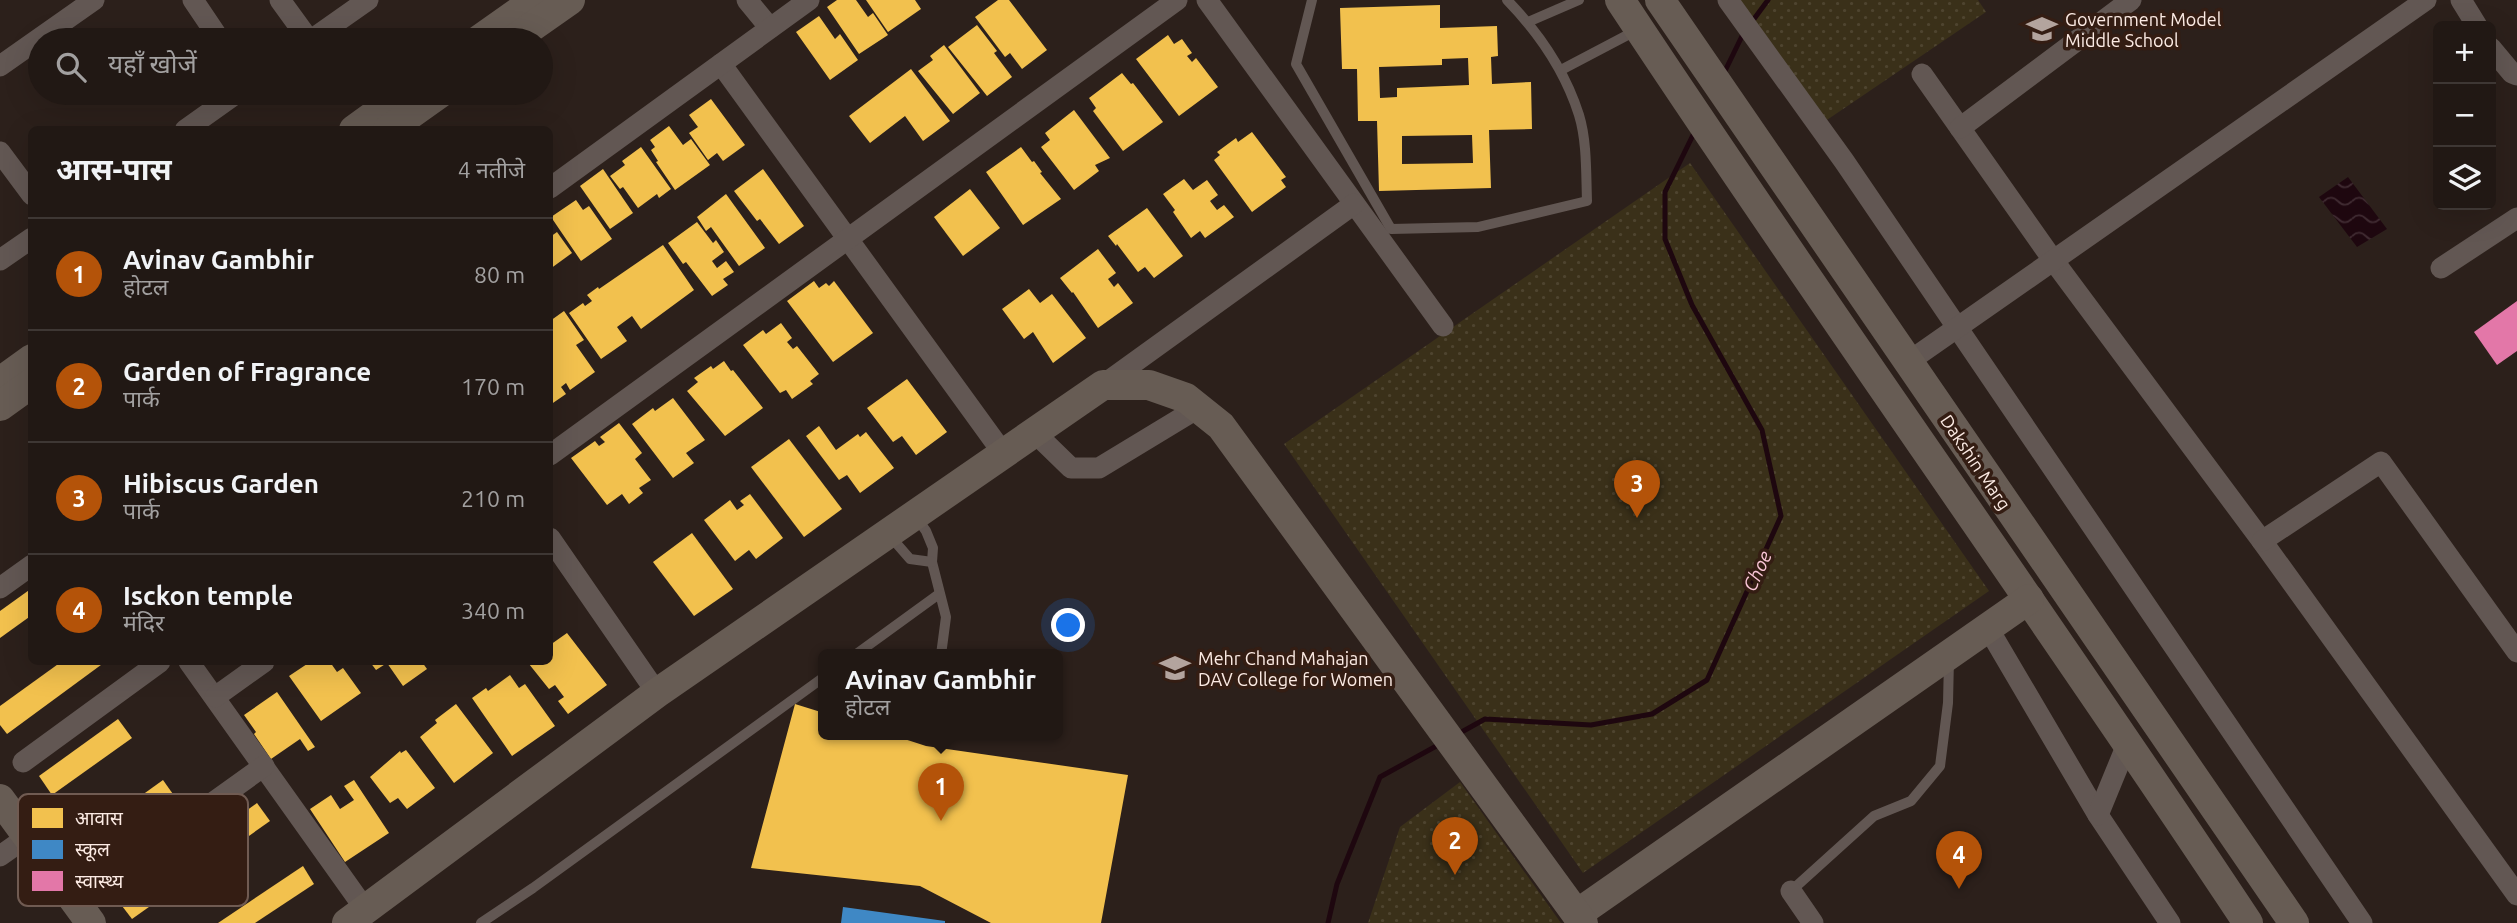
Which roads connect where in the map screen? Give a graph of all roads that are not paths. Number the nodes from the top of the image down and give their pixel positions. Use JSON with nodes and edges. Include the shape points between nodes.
{"nodes":[{"id":1,"x":94,"y":0,"type":"edge"},
{"id":2,"x":193,"y":0,"type":"edge"},
{"id":3,"x":280,"y":0,"type":"edge"},
{"id":4,"x":368,"y":0,"type":"edge"},
{"id":5,"x":536,"y":0,"type":"edge"},
{"id":6,"x":570,"y":0,"type":"edge"},
{"id":7,"x":747,"y":0,"type":"edge"},
{"id":8,"x":808,"y":0,"type":"edge"},
{"id":9,"x":1177,"y":0,"type":"edge"},
{"id":10,"x":1207,"y":0,"type":"edge"},
{"id":11,"x":1312,"y":0,"type":"edge"},
{"id":12,"x":1507,"y":0,"type":"edge"},
{"id":13,"x":1579,"y":0,"type":"edge"},
{"id":14,"x":1620,"y":0,"type":"edge"},
{"id":15,"x":1660,"y":0,"type":"edge"},
{"id":16,"x":1728,"y":0,"type":"edge"},
{"id":17,"x":2131,"y":0,"type":"edge"},
{"id":18,"x":2426,"y":0,"type":"edge"},
{"id":19,"x":2461,"y":0,"type":"edge"},
{"id":20,"x":2474,"y":21,"type":"edge"},
{"id":21,"x":1528,"y":22,"type":"junction"},
{"id":22,"x":54,"y":28,"type":"edge"},
{"id":23,"x":212,"y":28,"type":"edge"},
{"id":24,"x":301,"y":28,"type":"edge"},
{"id":25,"x":327,"y":28,"type":"edge"},
{"id":26,"x":496,"y":28,"type":"edge"},
{"id":27,"x":530,"y":28,"type":"edge"},
{"id":28,"x":770,"y":28,"type":"junction"},
{"id":29,"x":1639,"y":29,"type":"junction"},
{"id":30,"x":28,"y":46,"type":"edge"},
{"id":31,"x":2496,"y":54,"type":"edge"},
{"id":32,"x":720,"y":64,"type":"junction"},
{"id":33,"x":0,"y":66,"type":"edge"},
{"id":34,"x":1561,"y":70,"type":"junction"},
{"id":35,"x":1922,"y":74,"type":"dead end"},
{"id":36,"x":2517,"y":75,"type":"edge"},
{"id":37,"x":220,"y":105,"type":"edge"},
{"id":38,"x":388,"y":105,"type":"edge"},
{"id":39,"x":422,"y":105,"type":"edge"},
{"id":40,"x":191,"y":126,"type":"edge"},
{"id":41,"x":360,"y":126,"type":"edge"},
{"id":42,"x":394,"y":126,"type":"edge"},
{"id":43,"x":1960,"y":128,"type":"junction"},
{"id":44,"x":0,"y":152,"type":"edge"},
{"id":45,"x":553,"y":186,"type":"edge"},
{"id":46,"x":28,"y":190,"type":"edge"},
{"id":47,"x":1354,"y":204,"type":"junction"},
{"id":48,"x":2517,"y":218,"type":"edge"},
{"id":49,"x":849,"y":238,"type":"junction"},
{"id":50,"x":28,"y":241,"type":"edge"},
{"id":51,"x":0,"y":260,"type":"edge"},
{"id":52,"x":2053,"y":260,"type":"junction"},
{"id":53,"x":2441,"y":268,"type":"dead end"},
{"id":54,"x":1443,"y":326,"type":"dead end"},
{"id":55,"x":1957,"y":327,"type":"junction"},
{"id":56,"x":28,"y":362,"type":"edge"},
{"id":57,"x":1908,"y":362,"type":"junction"},
{"id":58,"x":0,"y":382,"type":"edge"},
{"id":59,"x":1103,"y":385,"type":"junction"},
{"id":60,"x":28,"y":386,"type":"edge"},
{"id":61,"x":0,"y":406,"type":"edge"},
{"id":62,"x":1199,"y":408,"type":"junction"},
{"id":63,"x":1034,"y":432,"type":"junction"},
{"id":64,"x":553,"y":453,"type":"edge"},
{"id":65,"x":1003,"y":453,"type":"junction"},
{"id":66,"x":914,"y":515,"type":"junction"},
{"id":67,"x":887,"y":533,"type":"junction"},
{"id":68,"x":2262,"y":541,"type":"junction"},
{"id":69,"x":553,"y":542,"type":"edge"},
{"id":70,"x":932,"y":562,"type":"junction"},
{"id":71,"x":28,"y":568,"type":"edge"},
{"id":72,"x":0,"y":588,"type":"edge"},
{"id":73,"x":939,"y":594,"type":"junction"},
{"id":74,"x":2029,"y":599,"type":"junction"},
{"id":75,"x":1988,"y":628,"type":"junction"},
{"id":76,"x":863,"y":649,"type":"edge"},
{"id":77,"x":942,"y":649,"type":"edge"},
{"id":78,"x":2517,"y":652,"type":"edge"},
{"id":79,"x":1949,"y":655,"type":"junction"},
{"id":80,"x":156,"y":665,"type":"edge"},
{"id":81,"x":191,"y":665,"type":"edge"},
{"id":82,"x":260,"y":665,"type":"edge"},
{"id":83,"x":818,"y":681,"type":"edge"},
{"id":84,"x":657,"y":693,"type":"junction"},
{"id":85,"x":215,"y":697,"type":"junction"},
{"id":86,"x":2128,"y":742,"type":"junction"},
{"id":87,"x":23,"y":762,"type":"dead end"},
{"id":88,"x":264,"y":766,"type":"junction"},
{"id":89,"x":225,"y":794,"type":"edge"},
{"id":90,"x":0,"y":799,"type":"edge"},
{"id":91,"x":2098,"y":815,"type":"junction"},
{"id":92,"x":18,"y":824,"type":"edge"},
{"id":93,"x":18,"y":843,"type":"edge"},
{"id":94,"x":0,"y":856,"type":"edge"},
{"id":95,"x":1791,"y":891,"type":"joint"},
{"id":96,"x":2517,"y":895,"type":"edge"},
{"id":97,"x":78,"y":906,"type":"edge"},
{"id":98,"x":356,"y":916,"type":"edge"},
{"id":99,"x":1580,"y":919,"type":"edge"},
{"id":100,"x":91,"y":923,"type":"edge"},
{"id":101,"x":481,"y":923,"type":"edge"},
{"id":102,"x":1813,"y":923,"type":"edge"},
{"id":103,"x":2169,"y":923,"type":"edge"},
{"id":104,"x":2248,"y":923,"type":"edge"},
{"id":105,"x":2294,"y":923,"type":"edge"},
{"id":106,"x":2362,"y":923,"type":"edge"}],
"edges":[{"from":1,"to":22,"type":"street"},
{"from":2,"to":23,"type":"street"},
{"from":3,"to":24,"type":"street"},
{"from":4,"to":25,"type":"street"},
{"from":5,"to":26,"type":"main road"},
{"from":6,"to":27,"type":"main road"},
{"from":7,"to":28,"type":"street"},
{"from":8,"to":28,"type":"street"},
{"from":9,"to":49,"type":"street"},
{"from":10,"to":47,"type":"street"},
{"from":11,"to":34,"type":"lane","via":[[1296,64],[1391,229],[1478,227],[1587,201],[1580,117]]},
{"from":12,"to":21,"type":"lane"},
{"from":13,"to":21,"type":"lane"},
{"from":14,"to":29,"type":"main road","name":"Dakshin Marg"},
{"from":15,"to":57,"type":"main road","name":"Dakshin Marg"},
{"from":16,"to":55,"type":"street"},
{"from":17,"to":43,"type":"street"},
{"from":18,"to":52,"type":"street"},
{"from":19,"to":20,"type":"street"},
{"from":21,"to":34,"type":"lane"},
{"from":28,"to":32,"type":"street"},
{"from":29,"to":34,"type":"lane"},
{"from":29,"to":74,"type":"main road","name":"Dakshin Marg"},
{"from":30,"to":33,"type":"street"},
{"from":31,"to":36,"type":"street"},
{"from":32,"to":45,"type":"street"},
{"from":32,"to":49,"type":"street"},
{"from":35,"to":43,"type":"street"},
{"from":37,"to":40,"type":"street"},
{"from":38,"to":41,"type":"main road"},
{"from":39,"to":42,"type":"main road"},
{"from":43,"to":52,"type":"street"},
{"from":44,"to":46,"type":"street"},
{"from":47,"to":54,"type":"street"},
{"from":47,"to":59,"type":"street"},
{"from":48,"to":53,"type":"street"},
{"from":49,"to":64,"type":"street"},
{"from":49,"to":65,"type":"street"},
{"from":50,"to":51,"type":"street"},
{"from":52,"to":55,"type":"street"},
{"from":52,"to":68,"type":"street"},
{"from":55,"to":57,"type":"street"},
{"from":55,"to":106,"type":"street"},
{"from":56,"to":58,"type":"main road"},
{"from":57,"to":105,"type":"main road","name":"Dakshin Marg"},
{"from":59,"to":62,"type":"main road","via":[[1149,385],[1186,398]]},
{"from":59,"to":63,"type":"main road"},
{"from":60,"to":61,"type":"main road"},
{"from":62,"to":63,"type":"street","via":[[1099,468],[1071,468]]},
{"from":62,"to":99,"type":"main road","via":[[1221,426]]},
{"from":63,"to":65,"type":"main road"},
{"from":65,"to":66,"type":"main road"},
{"from":66,"to":67,"type":"main road"},
{"from":66,"to":70,"type":"lane","via":[[933,548]]},
{"from":67,"to":70,"type":"lane","via":[[910,559]]},
{"from":67,"to":84,"type":"main road"},
{"from":68,"to":78,"type":"street","via":[[2381,462]]},
{"from":68,"to":96,"type":"street"},
{"from":69,"to":84,"type":"street"},
{"from":70,"to":73,"type":"lane"},
{"from":71,"to":72,"type":"street"},
{"from":73,"to":76,"type":"lane"},
{"from":73,"to":77,"type":"lane","via":[[946,617]]},
{"from":74,"to":75,"type":"main road"},
{"from":74,"to":86,"type":"main road","name":"Dakshin Marg"},
{"from":75,"to":79,"type":"main road"},
{"from":75,"to":91,"type":"street"},
{"from":79,"to":95,"type":"lane","via":[[1940,766],[1911,801],[1874,816]]},
{"from":79,"to":99,"type":"main road"},
{"from":80,"to":87,"type":"street"},
{"from":81,"to":85,"type":"street"},
{"from":82,"to":85,"type":"street"},
{"from":83,"to":101,"type":"lane"},
{"from":84,"to":98,"type":"main road"},
{"from":85,"to":88,"type":"street"},
{"from":86,"to":91,"type":"street"},
{"from":86,"to":104,"type":"main road","name":"Dakshin Marg"},
{"from":88,"to":89,"type":"street"},
{"from":88,"to":98,"type":"street"},
{"from":90,"to":92,"type":"main road"},
{"from":91,"to":103,"type":"street"},
{"from":93,"to":94,"type":"street"},
{"from":95,"to":102,"type":"street"},
{"from":97,"to":100,"type":"main road"}]}
